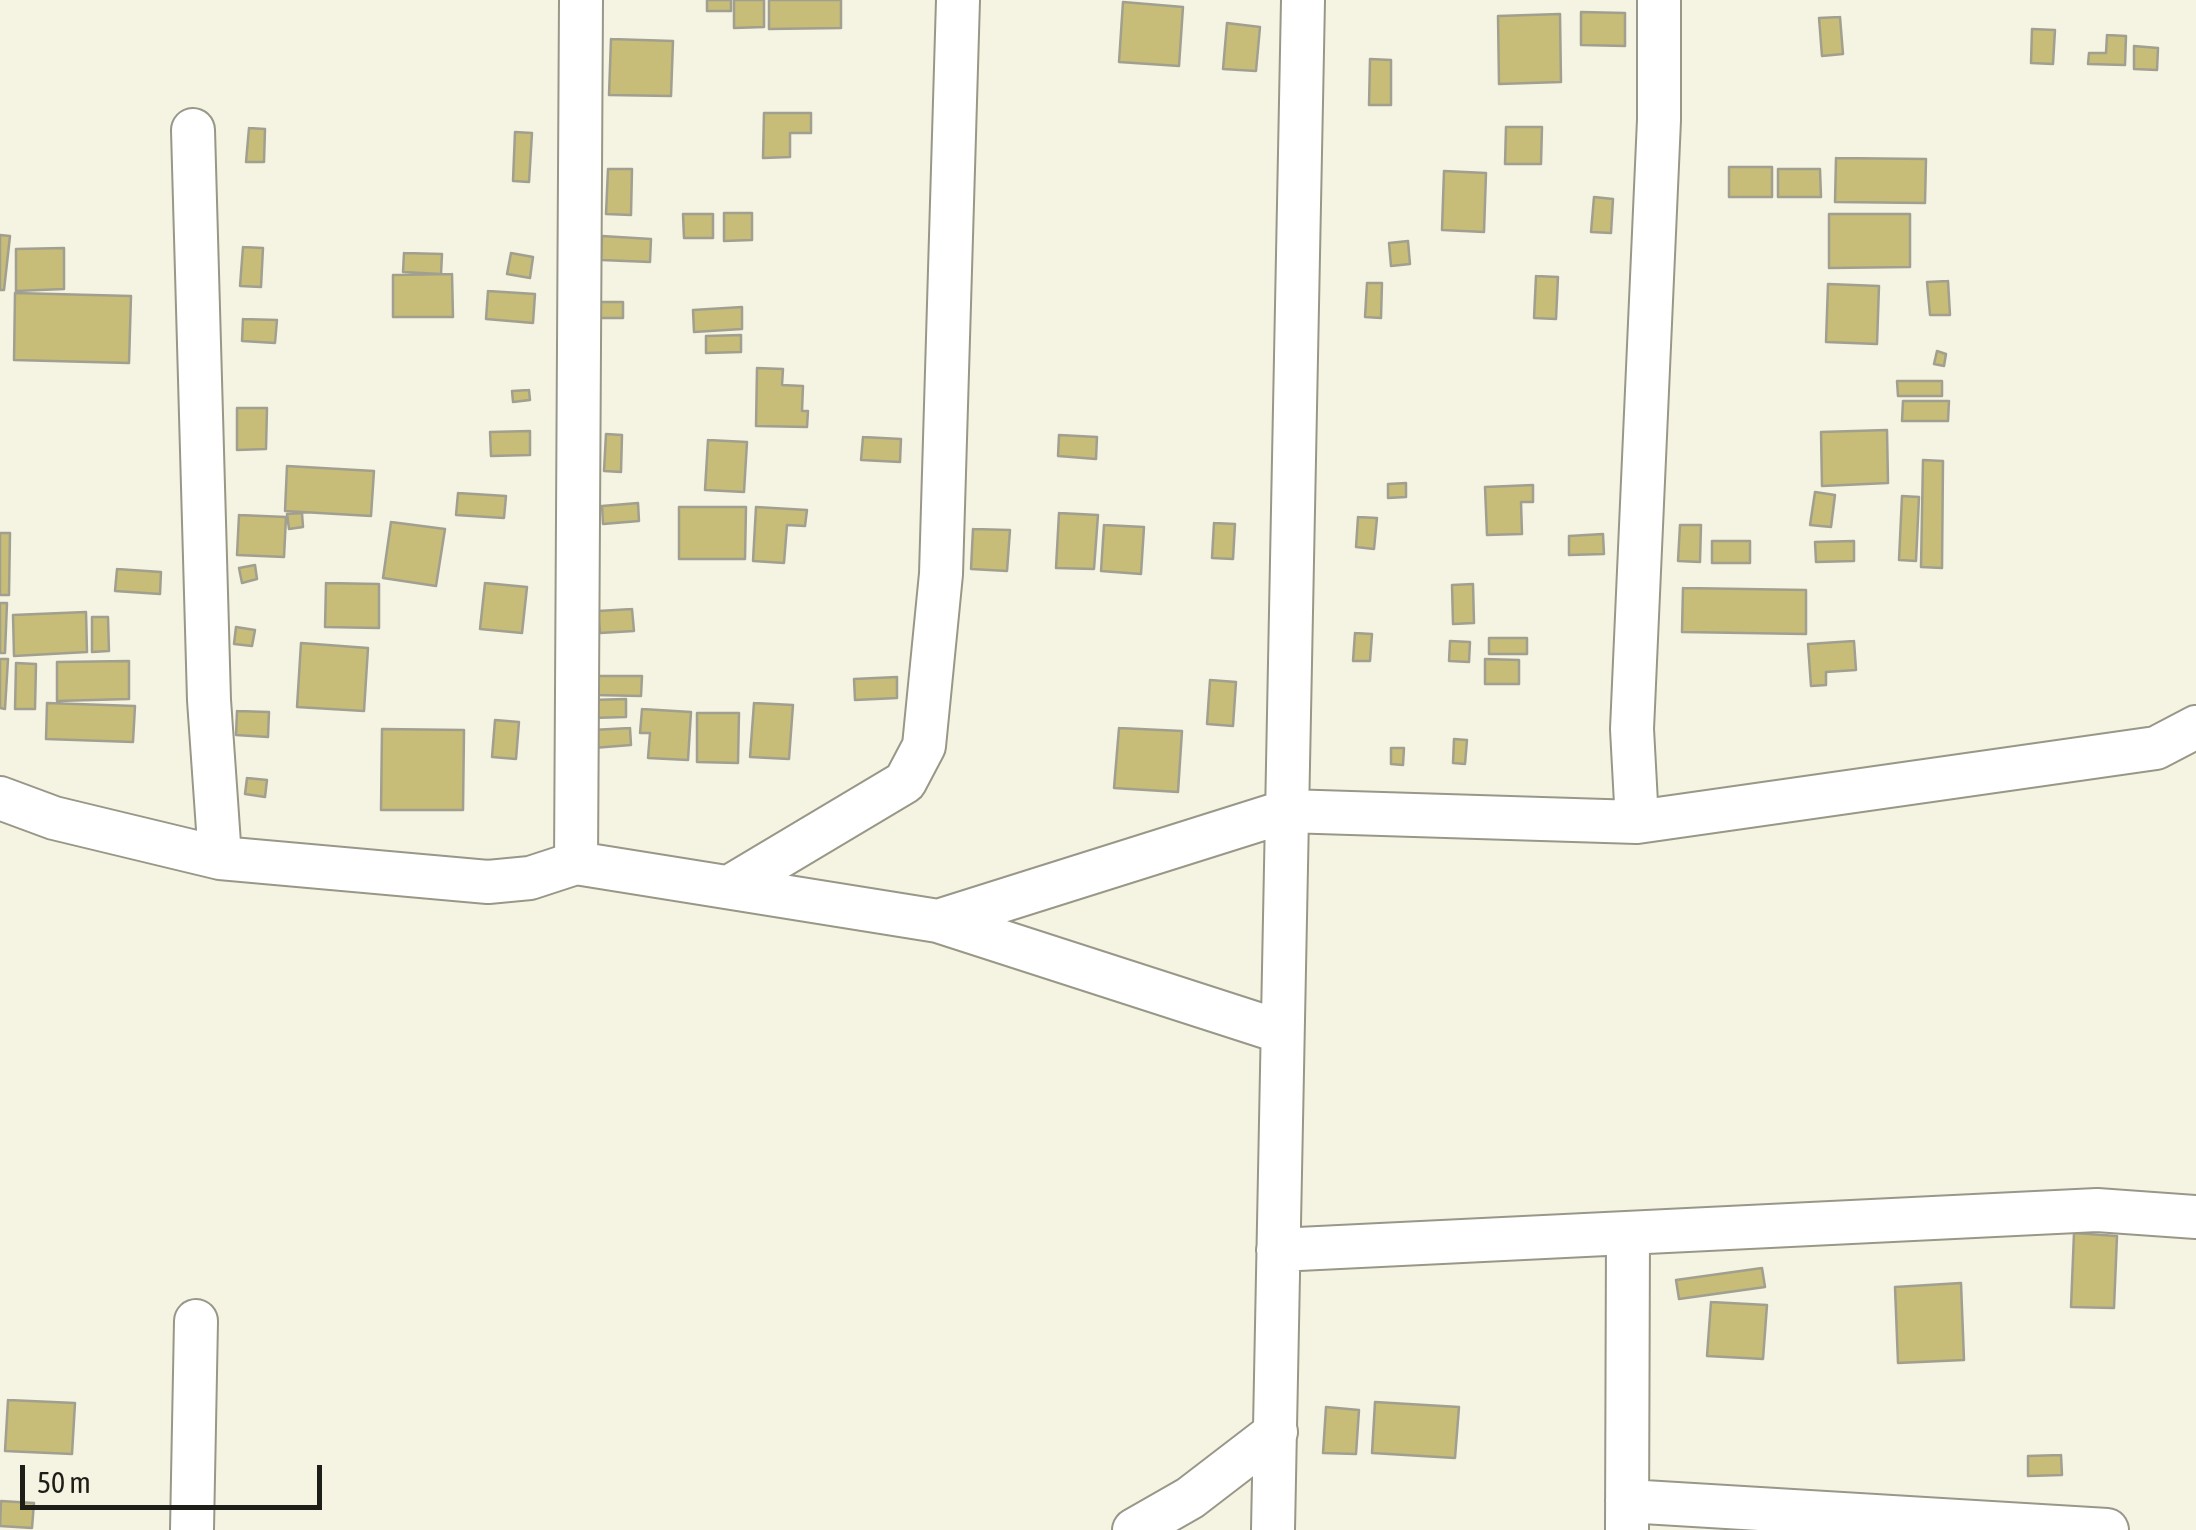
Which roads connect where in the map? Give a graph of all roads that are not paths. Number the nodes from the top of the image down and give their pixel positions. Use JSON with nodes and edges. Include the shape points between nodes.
{"nodes":[{"id":1,"x":581,"y":0,"type":"edge"},
{"id":2,"x":958,"y":0,"type":"edge"},
{"id":3,"x":1303,"y":0,"type":"edge"},
{"id":4,"x":1659,"y":0,"type":"edge"},
{"id":5,"x":193,"y":130,"type":"dead end"},
{"id":6,"x":2196,"y":726,"type":"edge"},
{"id":7,"x":0,"y":798,"type":"edge"},
{"id":8,"x":1287,"y":811,"type":"junction"},
{"id":9,"x":1637,"y":822,"type":"junction"},
{"id":10,"x":220,"y":858,"type":"junction"},
{"id":11,"x":576,"y":863,"type":"junction"},
{"id":12,"x":730,"y":888,"type":"junction"},
{"id":13,"x":938,"y":921,"type":"junction"},
{"id":14,"x":1282,"y":1032,"type":"junction"},
{"id":15,"x":2196,"y":1217,"type":"edge"},
{"id":16,"x":1628,"y":1234,"type":"junction"},
{"id":17,"x":1278,"y":1250,"type":"junction"},
{"id":18,"x":196,"y":1321,"type":"dead end"},
{"id":19,"x":1276,"y":1432,"type":"junction"},
{"id":20,"x":1627,"y":1516,"type":"edge"},
{"id":21,"x":192,"y":1530,"type":"edge"},
{"id":22,"x":1134,"y":1530,"type":"edge"},
{"id":23,"x":1273,"y":1530,"type":"edge"},
{"id":24,"x":2107,"y":1530,"type":"edge"}],
"edges":[{"from":1,"to":11,"type":"street"},
{"from":2,"to":12,"type":"street","via":[[941,574],[924,746],[904,782]]},
{"from":3,"to":8,"type":"street"},
{"from":4,"to":9,"type":"street","via":[[1632,729]]},
{"from":5,"to":10,"type":"street"},
{"from":6,"to":9,"type":"street","via":[[2156,748]]},
{"from":7,"to":10,"type":"street","via":[[54,818]]},
{"from":8,"to":9,"type":"street"},
{"from":8,"to":13,"type":"street"},
{"from":8,"to":14,"type":"street"},
{"from":10,"to":11,"type":"street","via":[[488,882]]},
{"from":11,"to":12,"type":"street"},
{"from":12,"to":13,"type":"street"},
{"from":13,"to":14,"type":"street"},
{"from":14,"to":17,"type":"street"},
{"from":15,"to":16,"type":"street","via":[[2098,1210]]},
{"from":16,"to":17,"type":"street"},
{"from":16,"to":20,"type":"street"},
{"from":17,"to":19,"type":"street"},
{"from":18,"to":21,"type":"street"},
{"from":19,"to":22,"type":"street","via":[[1190,1498]]},
{"from":19,"to":23,"type":"street"},
{"from":20,"to":24,"type":"street"}]}
